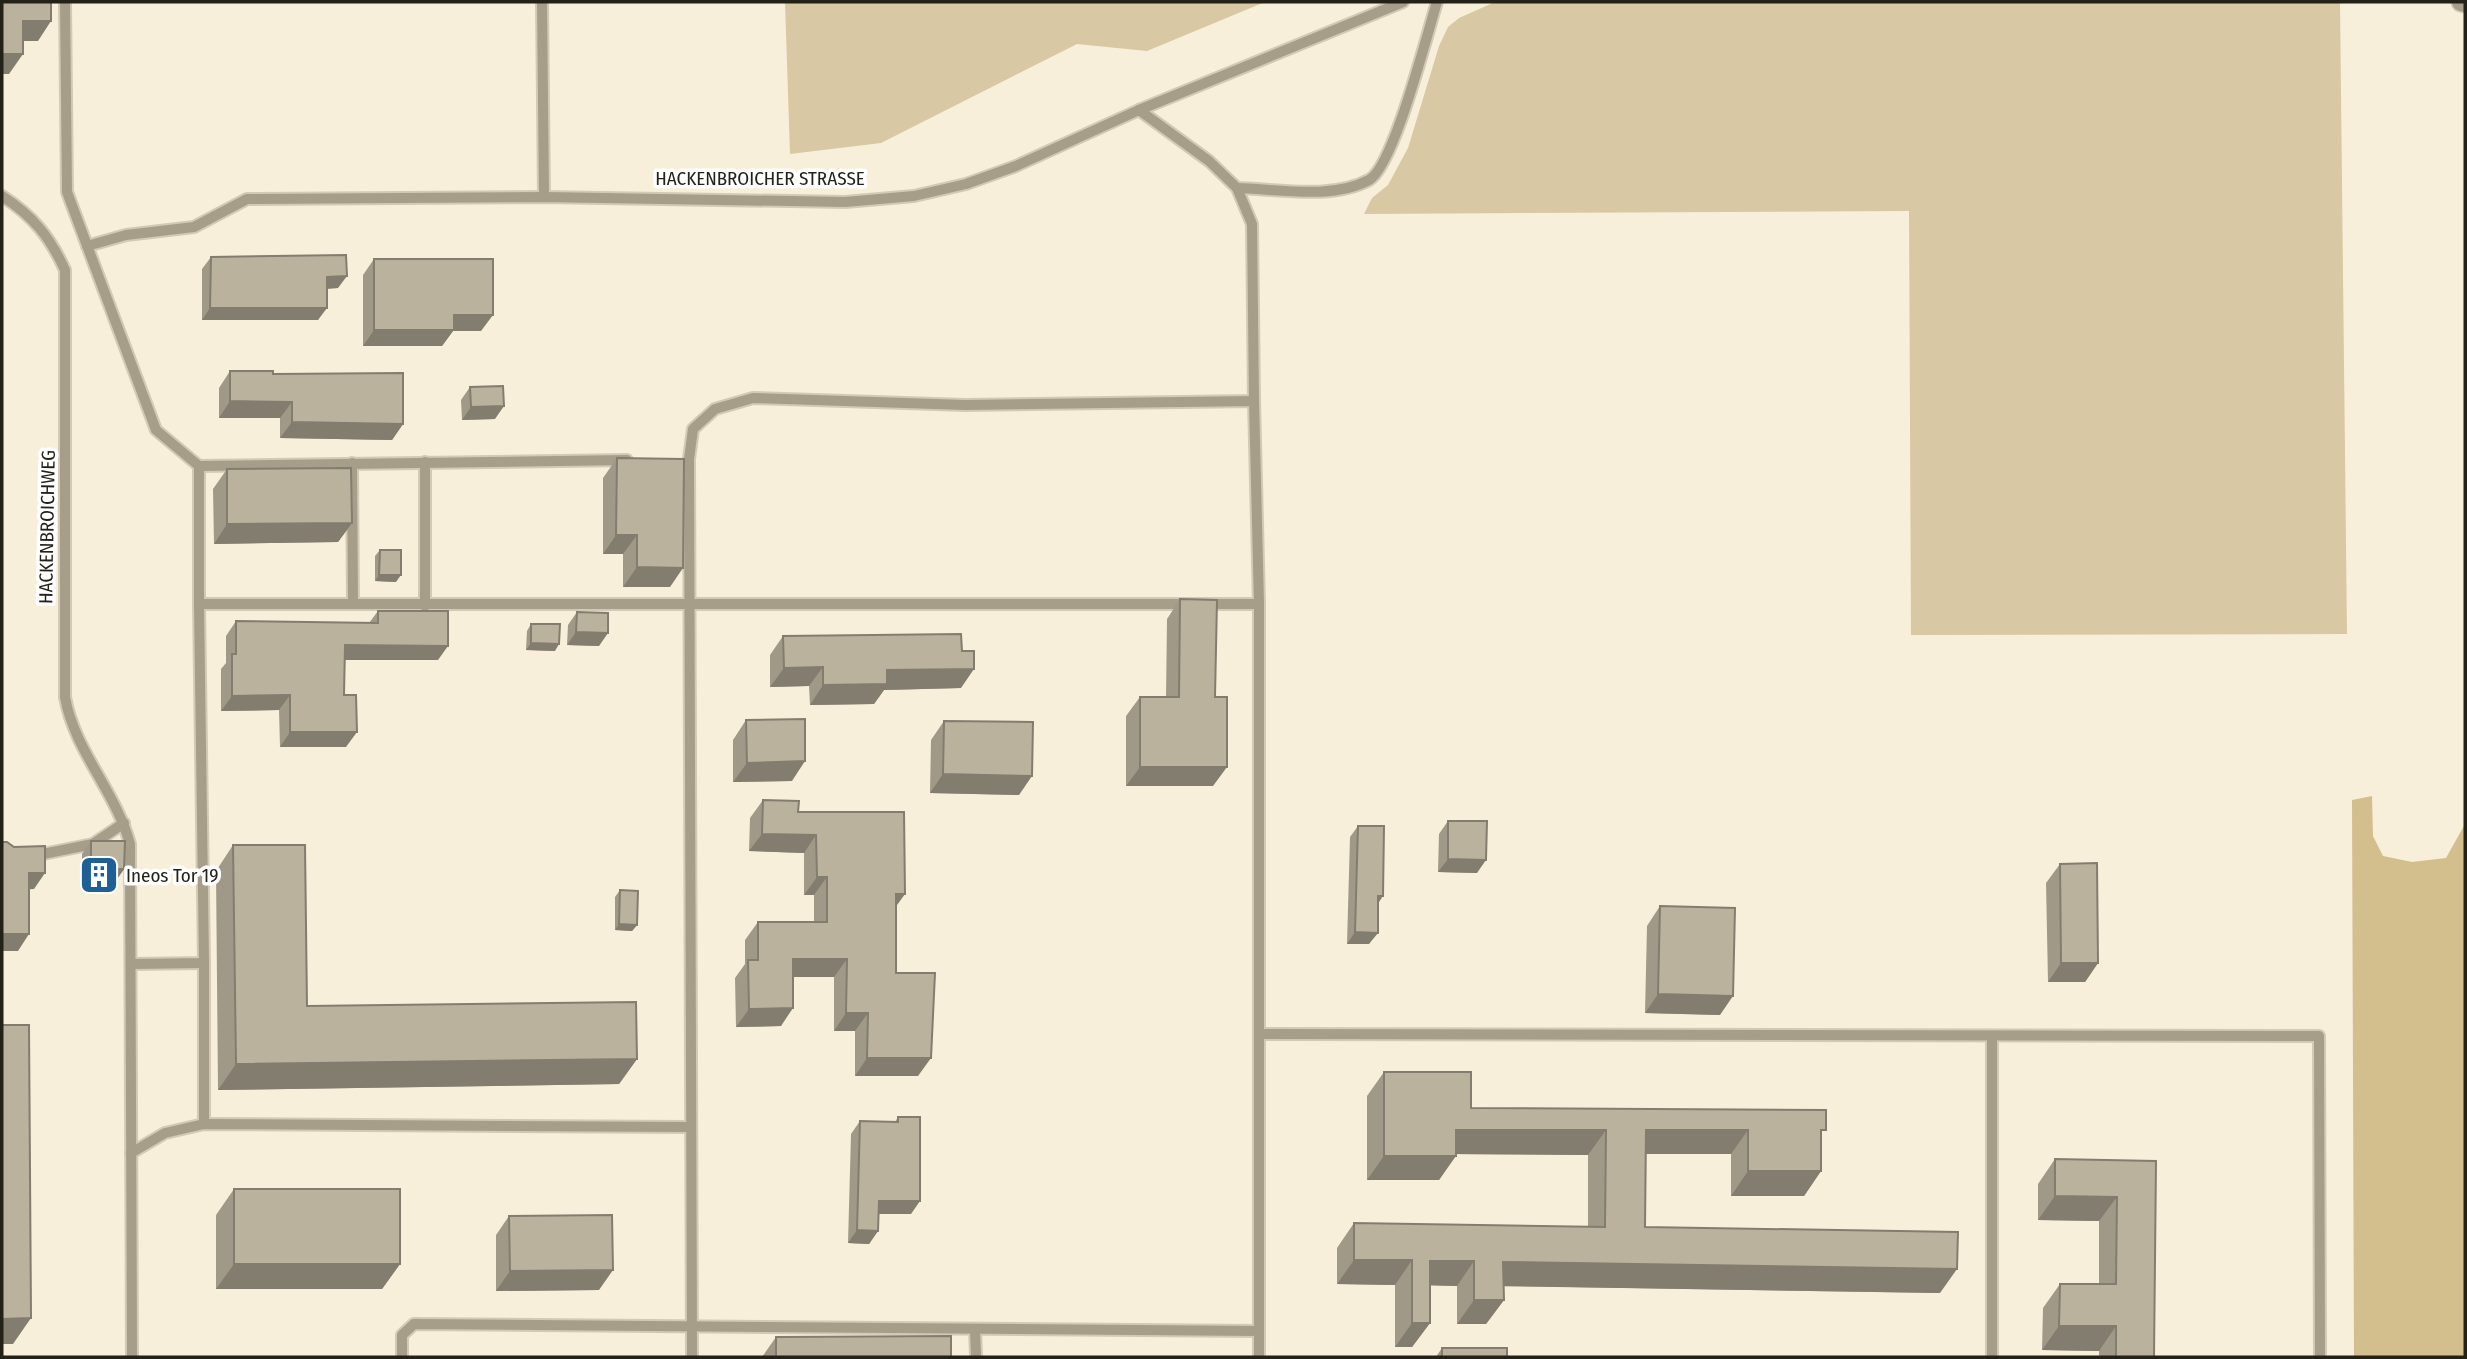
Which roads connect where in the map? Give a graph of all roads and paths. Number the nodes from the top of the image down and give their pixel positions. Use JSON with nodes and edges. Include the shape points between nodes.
{"nodes":[{"id":1,"x":65,"y":2,"type":"edge"},
{"id":2,"x":542,"y":2,"type":"edge"},
{"id":3,"x":1403,"y":2,"type":"edge"},
{"id":4,"x":1437,"y":2,"type":"edge"},
{"id":5,"x":1139,"y":110,"type":"junction"},
{"id":6,"x":1237,"y":188,"type":"junction"},
{"id":7,"x":2,"y":196,"type":"edge"},
{"id":8,"x":544,"y":197,"type":"junction"},
{"id":9,"x":87,"y":246,"type":"junction"},
{"id":10,"x":1254,"y":401,"type":"junction"},
{"id":11,"x":675,"y":459,"type":"edge"},
{"id":12,"x":689,"y":459,"type":"junction"},
{"id":13,"x":633,"y":460,"type":"edge"},
{"id":14,"x":425,"y":462,"type":"junction"},
{"id":15,"x":352,"y":463,"type":"junction"},
{"id":16,"x":199,"y":466,"type":"junction"},
{"id":17,"x":200,"y":604,"type":"junction"},
{"id":18,"x":352,"y":604,"type":"junction"},
{"id":19,"x":1259,"y":604,"type":"junction"},
{"id":20,"x":425,"y":606,"type":"junction"},
{"id":21,"x":689,"y":606,"type":"junction"},
{"id":22,"x":124,"y":823,"type":"junction"},
{"id":23,"x":24,"y":856,"type":"edge"},
{"id":24,"x":204,"y":962,"type":"junction"},
{"id":25,"x":132,"y":964,"type":"junction"},
{"id":26,"x":1261,"y":1034,"type":"junction"},
{"id":27,"x":1992,"y":1035,"type":"junction"},
{"id":28,"x":204,"y":1124,"type":"junction"},
{"id":29,"x":690,"y":1127,"type":"junction"},
{"id":30,"x":131,"y":1153,"type":"junction"},
{"id":31,"x":692,"y":1325,"type":"junction"},
{"id":32,"x":975,"y":1329,"type":"junction"},
{"id":33,"x":1258,"y":1331,"type":"junction"},
{"id":34,"x":132,"y":1357,"type":"edge"},
{"id":35,"x":402,"y":1357,"type":"edge"},
{"id":36,"x":692,"y":1357,"type":"edge"},
{"id":37,"x":976,"y":1357,"type":"edge"},
{"id":38,"x":1258,"y":1357,"type":"edge"},
{"id":39,"x":1992,"y":1357,"type":"edge"},
{"id":40,"x":2320,"y":1357,"type":"edge"}],
"edges":[{"from":1,"to":9,"type":"lane","via":[[67,192]]},
{"from":2,"to":8,"type":"lane"},
{"from":3,"to":5,"type":"lane","name":"HACKENBROICHER STRASSE"},
{"from":4,"to":6,"type":"lane","via":[[1390,152],[1371,179],[1337,190]]},
{"from":5,"to":6,"type":"lane","via":[[1209,161]]},
{"from":5,"to":8,"type":"lane","name":"HACKENBROICHER STRASSE","via":[[1016,166],[914,196],[845,202]]},
{"from":6,"to":10,"type":"lane","via":[[1252,224]]},
{"from":7,"to":22,"type":"lane","name":"HACKENBROICHWEG","via":[[40,226],[65,270],[65,696],[69,718]]},
{"from":8,"to":9,"type":"lane","name":"HACKENBROICHER STRASSE","via":[[247,199],[194,227],[126,235]]},
{"from":9,"to":16,"type":"lane","via":[[156,430]]},
{"from":10,"to":12,"type":"lane","via":[[965,405],[754,398],[707,415],[693,429]]},
{"from":10,"to":19,"type":"lane"},
{"from":11,"to":12,"type":"lane"},
{"from":12,"to":21,"type":"lane"},
{"from":13,"to":14,"type":"lane"},
{"from":14,"to":15,"type":"lane"},
{"from":14,"to":20,"type":"lane"},
{"from":15,"to":16,"type":"lane"},
{"from":15,"to":18,"type":"lane"},
{"from":16,"to":17,"type":"lane"},
{"from":17,"to":18,"type":"lane"},
{"from":17,"to":24,"type":"lane"},
{"from":18,"to":20,"type":"lane"},
{"from":19,"to":21,"type":"lane"},
{"from":19,"to":26,"type":"lane"},
{"from":20,"to":21,"type":"lane"},
{"from":21,"to":29,"type":"lane"},
{"from":22,"to":23,"type":"lane","via":[[93,844]]},
{"from":22,"to":25,"type":"lane","name":"HACKENBROICHWEG","via":[[130,844]]},
{"from":24,"to":25,"type":"lane"},
{"from":24,"to":28,"type":"lane"},
{"from":25,"to":30,"type":"lane","name":"HACKENBROICHWEG"},
{"from":26,"to":27,"type":"lane"},
{"from":26,"to":33,"type":"lane"},
{"from":27,"to":39,"type":"lane"},
{"from":27,"to":40,"type":"lane","via":[[2319,1036]]},
{"from":28,"to":29,"type":"lane"},
{"from":28,"to":30,"type":"lane","via":[[165,1133]]},
{"from":29,"to":31,"type":"lane"},
{"from":30,"to":34,"type":"lane","name":"HACKENBROICHWEG"},
{"from":31,"to":32,"type":"lane"},
{"from":31,"to":35,"type":"lane","via":[[414,1324],[402,1335]]},
{"from":31,"to":36,"type":"lane"},
{"from":32,"to":33,"type":"lane"},
{"from":32,"to":37,"type":"lane"},
{"from":33,"to":38,"type":"lane"}]}
